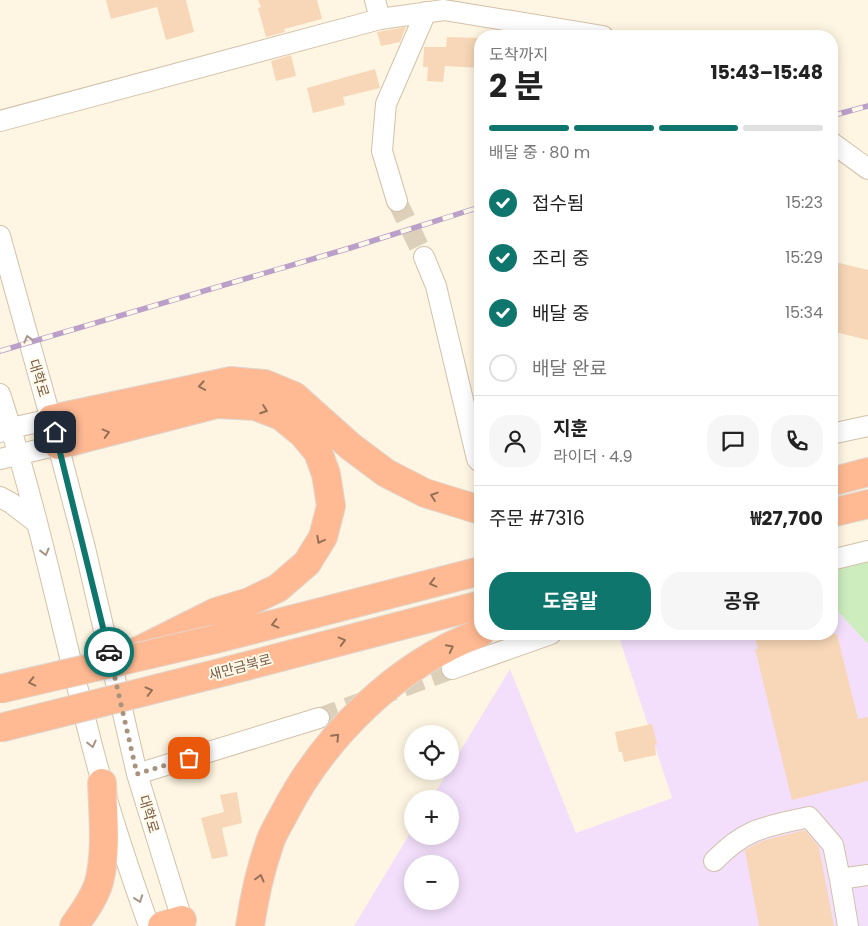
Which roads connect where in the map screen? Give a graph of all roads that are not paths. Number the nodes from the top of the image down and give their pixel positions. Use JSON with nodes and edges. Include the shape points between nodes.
{"nodes":[{"id":1,"x":377,"y":9,"type":"edge"},
{"id":2,"x":426,"y":12,"type":"junction"},
{"id":3,"x":566,"y":30,"type":"edge"},
{"id":4,"x":0,"y":121,"type":"edge"},
{"id":5,"x":838,"y":147,"type":"edge"},
{"id":6,"x":868,"y":169,"type":"edge"},
{"id":7,"x":397,"y":202,"type":"tunnel mouth"},
{"id":8,"x":0,"y":236,"type":"edge"},
{"id":9,"x":424,"y":257,"type":"tunnel mouth"},
{"id":10,"x":5,"y":273,"type":"edge"},
{"id":11,"x":0,"y":394,"type":"edge"},
{"id":12,"x":868,"y":426,"type":"edge"},
{"id":13,"x":6,"y":430,"type":"edge"},
{"id":14,"x":55,"y":432,"type":"junction"},
{"id":15,"x":838,"y":432,"type":"edge"},
{"id":16,"x":474,"y":446,"type":"edge"},
{"id":17,"x":9,"y":457,"type":"edge"},
{"id":18,"x":868,"y":462,"type":"edge"},
{"id":19,"x":838,"y":464,"type":"edge"},
{"id":20,"x":868,"y":472,"type":"edge"},
{"id":21,"x":838,"y":480,"type":"edge"},
{"id":22,"x":0,"y":497,"type":"edge"},
{"id":23,"x":474,"y":508,"type":"edge"},
{"id":24,"x":37,"y":523,"type":"junction"},
{"id":25,"x":868,"y":551,"type":"edge"},
{"id":26,"x":838,"y":558,"type":"edge"},
{"id":27,"x":474,"y":572,"type":"edge"},
{"id":28,"x":474,"y":607,"type":"edge"},
{"id":29,"x":216,"y":625,"type":"junction"},
{"id":30,"x":474,"y":637,"type":"edge"},
{"id":31,"x":533,"y":640,"type":"edge"},
{"id":32,"x":452,"y":669,"type":"tunnel mouth"},
{"id":33,"x":0,"y":689,"type":"edge"},
{"id":34,"x":61,"y":713,"type":"junction"},
{"id":35,"x":319,"y":718,"type":"tunnel mouth"},
{"id":36,"x":0,"y":728,"type":"edge"},
{"id":37,"x":0,"y":741,"type":"edge"},
{"id":38,"x":137,"y":774,"type":"junction"},
{"id":39,"x":102,"y":783,"type":"junction"},
{"id":40,"x":714,"y":861,"type":"dead end"},
{"id":41,"x":868,"y":875,"type":"edge"},
{"id":42,"x":840,"y":879,"type":"junction"},
{"id":43,"x":176,"y":924,"type":"edge"},
{"id":44,"x":74,"y":926,"type":"edge"},
{"id":45,"x":149,"y":926,"type":"edge"},
{"id":46,"x":250,"y":926,"type":"edge"},
{"id":47,"x":848,"y":926,"type":"edge"}],
"edges":[{"from":1,"to":2,"type":"street"},
{"from":1,"to":4,"type":"street"},
{"from":2,"to":3,"type":"street","via":[[444,10]]},
{"from":2,"to":7,"type":"street","via":[[386,104],[382,151]]},
{"from":5,"to":6,"type":"street"},
{"from":8,"to":10,"type":"street","name":"대학로"},
{"from":9,"to":16,"type":"street","via":[[436,286]]},
{"from":14,"to":10,"type":"street","name":"대학로","one_way":true},
{"from":11,"to":13,"type":"street"},
{"from":12,"to":15,"type":"street"},
{"from":13,"to":14,"type":"street"},
{"from":13,"to":17,"type":"street"},
{"from":14,"to":17,"type":"street"},
{"from":23,"to":14,"type":"highway","one_way":true,"via":[[425,493],[386,474],[294,396],[264,384],[231,381],[181,390]]},
{"from":14,"to":29,"type":"highway","one_way":true,"via":[[217,404],[255,406],[281,416],[303,434],[318,452],[326,474],[331,506],[323,537],[307,563],[278,588],[249,602]]},
{"from":14,"to":38,"type":"street","name":"대학로"},
{"from":17,"to":24,"type":"street"},
{"from":18,"to":19,"type":"highway"},
{"from":20,"to":21,"type":"highway"},
{"from":22,"to":24,"type":"street"},
{"from":24,"to":39,"type":"street","one_way":true},
{"from":25,"to":26,"type":"street"},
{"from":27,"to":29,"type":"highway","one_way":true},
{"from":34,"to":28,"type":"highway","name":"새만금북로","one_way":true,"bridge":true},
{"from":29,"to":33,"type":"highway","one_way":true,"bridge":true,"via":[[115,663]]},
{"from":46,"to":30,"type":"highway","one_way":true,"via":[[254,897],[269,843],[322,752],[366,706],[420,663]]},
{"from":31,"to":32,"type":"street"},
{"from":34,"to":36,"type":"highway","name":"새만금북로","bridge":true},
{"from":34,"to":37,"type":"highway","bridge":true},
{"from":35,"to":38,"type":"street"},
{"from":38,"to":43,"type":"street","name":"대학로"},
{"from":39,"to":44,"type":"highway","via":[[103,849],[99,882]]},
{"from":39,"to":45,"type":"street","one_way":true},
{"from":40,"to":42,"type":"street","via":[[732,842],[759,828],[809,818],[833,845]]},
{"from":41,"to":42,"type":"street"},
{"from":42,"to":47,"type":"street"}]}
